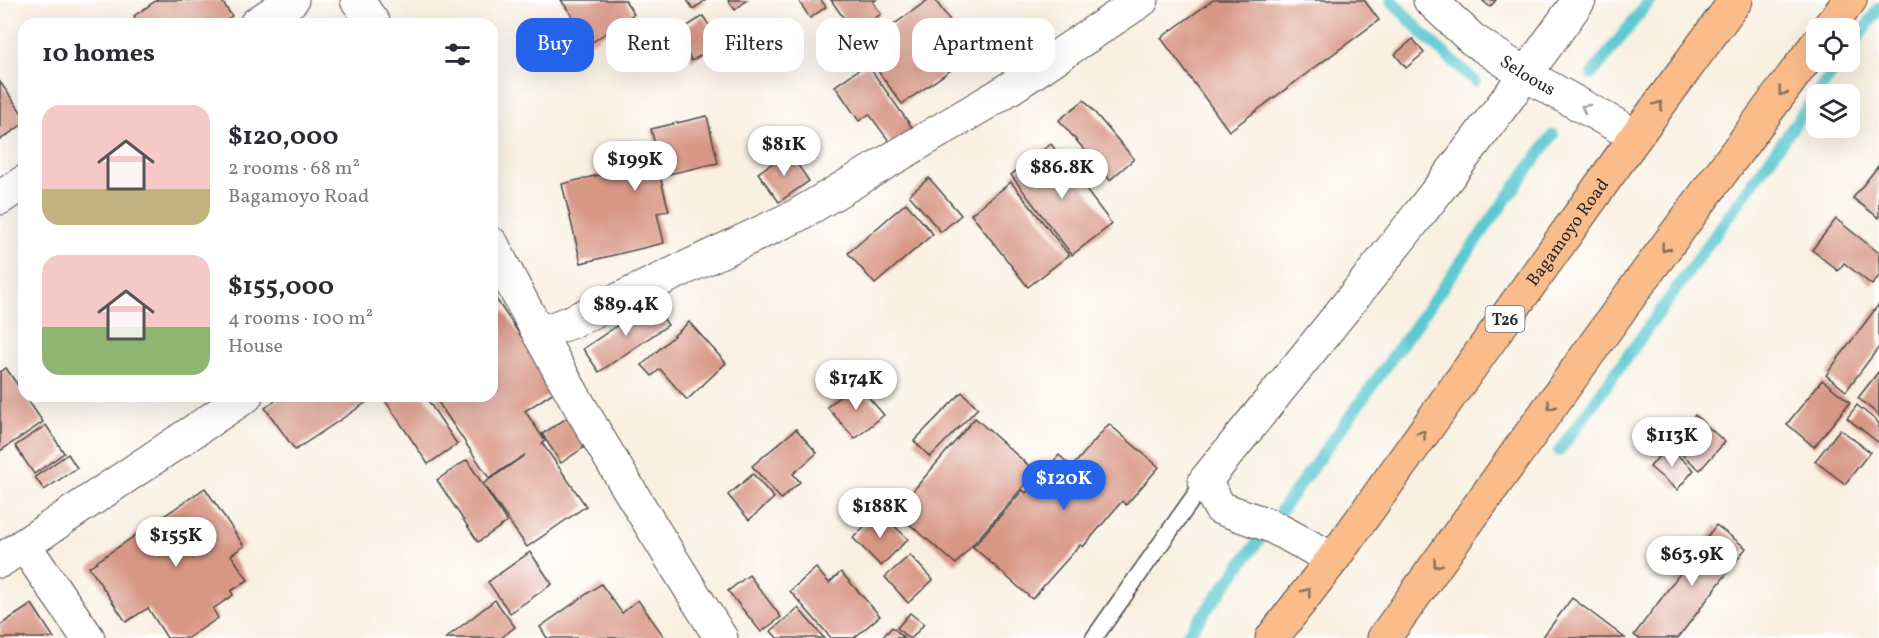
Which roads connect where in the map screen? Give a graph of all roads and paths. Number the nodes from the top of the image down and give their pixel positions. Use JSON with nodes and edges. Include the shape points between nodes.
{"nodes":[{"id":1,"x":292,"y":0,"type":"edge"},
{"id":2,"x":357,"y":0,"type":"edge"},
{"id":3,"x":1142,"y":0,"type":"edge"},
{"id":4,"x":1430,"y":0,"type":"edge"},
{"id":5,"x":1579,"y":0,"type":"edge"},
{"id":6,"x":1736,"y":0,"type":"edge"},
{"id":7,"x":1850,"y":0,"type":"edge"},
{"id":8,"x":265,"y":18,"type":"edge"},
{"id":9,"x":370,"y":18,"type":"edge"},
{"id":10,"x":1836,"y":18,"type":"edge"},
{"id":11,"x":1806,"y":58,"type":"edge"},
{"id":12,"x":1526,"y":75,"type":"junction"},
{"id":13,"x":1636,"y":136,"type":"junction"},
{"id":14,"x":18,"y":186,"type":"edge"},
{"id":15,"x":0,"y":198,"type":"edge"},
{"id":16,"x":498,"y":255,"type":"edge"},
{"id":17,"x":539,"y":334,"type":"junction"},
{"id":18,"x":237,"y":402,"type":"edge"},
{"id":19,"x":1205,"y":481,"type":"junction"},
{"id":20,"x":12,"y":553,"type":"edge"},
{"id":21,"x":1333,"y":559,"type":"junction"},
{"id":22,"x":88,"y":638,"type":"edge"},
{"id":23,"x":720,"y":638,"type":"edge"},
{"id":24,"x":1094,"y":638,"type":"edge"},
{"id":25,"x":1272,"y":638,"type":"edge"},
{"id":26,"x":1384,"y":638,"type":"edge"}],
"edges":[{"from":1,"to":8,"type":"street"},
{"from":2,"to":9,"type":"street"},
{"from":3,"to":17,"type":"street","via":[[998,96],[796,216]]},
{"from":4,"to":12,"type":"street","name":"Seloous","via":[[1472,39]]},
{"from":5,"to":12,"type":"street"},
{"from":13,"to":6,"type":"highway","name":"Bagamoyo Road","number":"T26","one_way":true},
{"from":7,"to":10,"type":"highway"},
{"from":11,"to":26,"type":"highway","one_way":true},
{"from":13,"to":12,"type":"street","name":"Seloous","one_way":true},
{"from":12,"to":19,"type":"street"},
{"from":21,"to":13,"type":"highway","name":"Bagamoyo Road","number":"T26","one_way":true},
{"from":14,"to":15,"type":"street"},
{"from":16,"to":17,"type":"street"},
{"from":17,"to":23,"type":"street"},
{"from":18,"to":20,"type":"street"},
{"from":19,"to":21,"type":"street","via":[[1220,508],[1271,526]]},
{"from":19,"to":24,"type":"lane"},
{"from":20,"to":22,"type":"street"},
{"from":25,"to":21,"type":"highway","name":"Bagamoyo Road","number":"T26","one_way":true}]}
